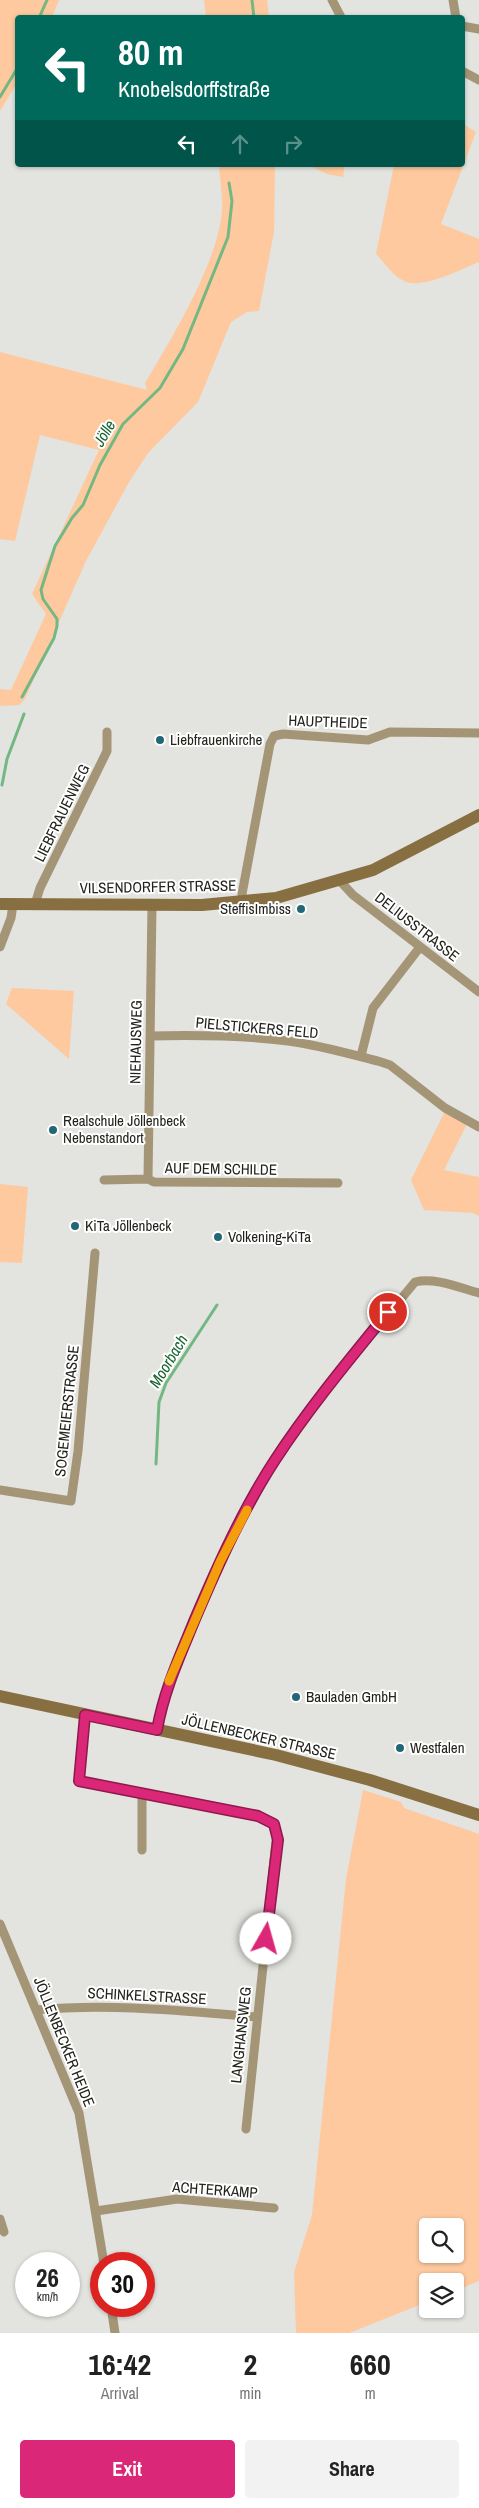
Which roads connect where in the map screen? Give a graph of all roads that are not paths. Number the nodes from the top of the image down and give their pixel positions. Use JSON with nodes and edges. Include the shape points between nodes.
{"nodes":[{"id":1,"x":332,"y":0,"type":"edge"},
{"id":2,"x":453,"y":0,"type":"edge"},
{"id":3,"x":340,"y":15,"type":"edge"},
{"id":4,"x":456,"y":15,"type":"edge"},
{"id":5,"x":465,"y":27,"type":"edge"},
{"id":6,"x":479,"y":29,"type":"edge"},
{"id":7,"x":465,"y":73,"type":"edge"},
{"id":8,"x":479,"y":80,"type":"edge"},
{"id":9,"x":107,"y":732,"type":"dead end"},
{"id":10,"x":479,"y":733,"type":"edge"},
{"id":11,"x":479,"y":815,"type":"edge"},
{"id":12,"x":340,"y":881,"type":"junction"},
{"id":13,"x":243,"y":902,"type":"junction"},
{"id":14,"x":6,"y":904,"type":"edge"},
{"id":15,"x":35,"y":904,"type":"junction"},
{"id":16,"x":152,"y":905,"type":"junction"},
{"id":17,"x":0,"y":947,"type":"edge"},
{"id":18,"x":420,"y":947,"type":"junction"},
{"id":19,"x":479,"y":992,"type":"edge"},
{"id":20,"x":150,"y":1036,"type":"junction"},
{"id":21,"x":361,"y":1056,"type":"junction"},
{"id":22,"x":479,"y":1127,"type":"edge"},
{"id":23,"x":148,"y":1179,"type":"junction"},
{"id":24,"x":104,"y":1180,"type":"dead end"},
{"id":25,"x":338,"y":1183,"type":"dead end"},
{"id":26,"x":95,"y":1253,"type":"dead end"},
{"id":27,"x":479,"y":1293,"type":"edge"},
{"id":28,"x":0,"y":1490,"type":"edge"},
{"id":29,"x":0,"y":1696,"type":"edge"},
{"id":30,"x":85,"y":1715,"type":"junction"},
{"id":31,"x":157,"y":1730,"type":"junction"},
{"id":32,"x":142,"y":1794,"type":"junction"},
{"id":33,"x":479,"y":1815,"type":"edge"},
{"id":34,"x":142,"y":1850,"type":"dead end"},
{"id":35,"x":0,"y":1924,"type":"edge"},
{"id":36,"x":36,"y":2010,"type":"junction"},
{"id":37,"x":256,"y":2017,"type":"junction"},
{"id":38,"x":246,"y":2129,"type":"dead end"},
{"id":39,"x":274,"y":2208,"type":"dead end"},
{"id":40,"x":96,"y":2211,"type":"junction"},
{"id":41,"x":0,"y":2219,"type":"edge"},
{"id":42,"x":4,"y":2232,"type":"dead end"},
{"id":43,"x":102,"y":2252,"type":"edge"},
{"id":44,"x":112,"y":2317,"type":"edge"},
{"id":45,"x":115,"y":2333,"type":"edge"}],
"edges":[{"from":1,"to":3,"type":"street"},
{"from":2,"to":4,"type":"street"},
{"from":5,"to":6,"type":"street"},
{"from":7,"to":8,"type":"street"},
{"from":9,"to":15,"type":"street","name":"LIEBFRAUENWEG","via":[[107,751]]},
{"from":10,"to":13,"type":"street","name":"HAUPTHEIDE","via":[[390,732],[368,740],[274,736]]},
{"from":11,"to":12,"type":"main road","name":"VILSENDORFER STRASSE","via":[[373,870]]},
{"from":12,"to":13,"type":"main road","name":"VILSENDORFER STRASSE","via":[[276,898]]},
{"from":12,"to":18,"type":"street","name":"DELIUSSTRASSE","via":[[353,895]]},
{"from":13,"to":16,"type":"main road","name":"VILSENDORFER STRASSE"},
{"from":14,"to":15,"type":"main road","name":"VILSENDORFER STRASSE"},
{"from":14,"to":17,"type":"street","via":[[11,918]]},
{"from":15,"to":16,"type":"main road","name":"VILSENDORFER STRASSE"},
{"from":16,"to":20,"type":"street","name":"NIEHAUSWEG"},
{"from":18,"to":19,"type":"street","name":"DELIUSSTRASSE"},
{"from":18,"to":21,"type":"street","via":[[373,1008]]},
{"from":20,"to":21,"type":"street","name":"PIELSTICKERS FELD","via":[[288,1041]]},
{"from":20,"to":23,"type":"street","name":"NIEHAUSWEG"},
{"from":21,"to":22,"type":"street","name":"PIELSTICKERS FELD","via":[[390,1065],[445,1108]]},
{"from":23,"to":24,"type":"street","name":"AUF DEM SCHILDE"},
{"from":23,"to":25,"type":"street","name":"AUF DEM SCHILDE","via":[[154,1182]]},
{"from":26,"to":28,"type":"street","name":"SOGEMEIERSTRASSE","via":[[71,1501]]},
{"from":27,"to":31,"type":"street","via":[[434,1282],[415,1282],[313,1405],[274,1461],[220,1562],[167,1687]]},
{"from":29,"to":30,"type":"main road","name":"JÖLLENBECKER STRASSE"},
{"from":30,"to":31,"type":"main road","name":"JÖLLENBECKER STRASSE"},
{"from":30,"to":32,"type":"street","via":[[79,1781]]},
{"from":31,"to":33,"type":"main road","name":"JÖLLENBECKER STRASSE","via":[[276,1755]]},
{"from":32,"to":34,"type":"street"},
{"from":32,"to":37,"type":"street","name":"LANGHANSWEG","via":[[258,1816],[274,1824],[278,1840]]},
{"from":35,"to":36,"type":"street","name":"JÖLLENBECKER HEIDE"},
{"from":36,"to":37,"type":"street","name":"SCHINKELSTRASSE","via":[[80,2006],[136,2007]]},
{"from":36,"to":40,"type":"street","name":"JÖLLENBECKER HEIDE","via":[[79,2113]]},
{"from":37,"to":38,"type":"street","name":"LANGHANSWEG"},
{"from":39,"to":40,"type":"street","name":"ACHTERKAMP","via":[[177,2199]]},
{"from":40,"to":43,"type":"street","name":"JÖLLENBECKER HEIDE"},
{"from":41,"to":42,"type":"street"},
{"from":44,"to":45,"type":"street"}]}
